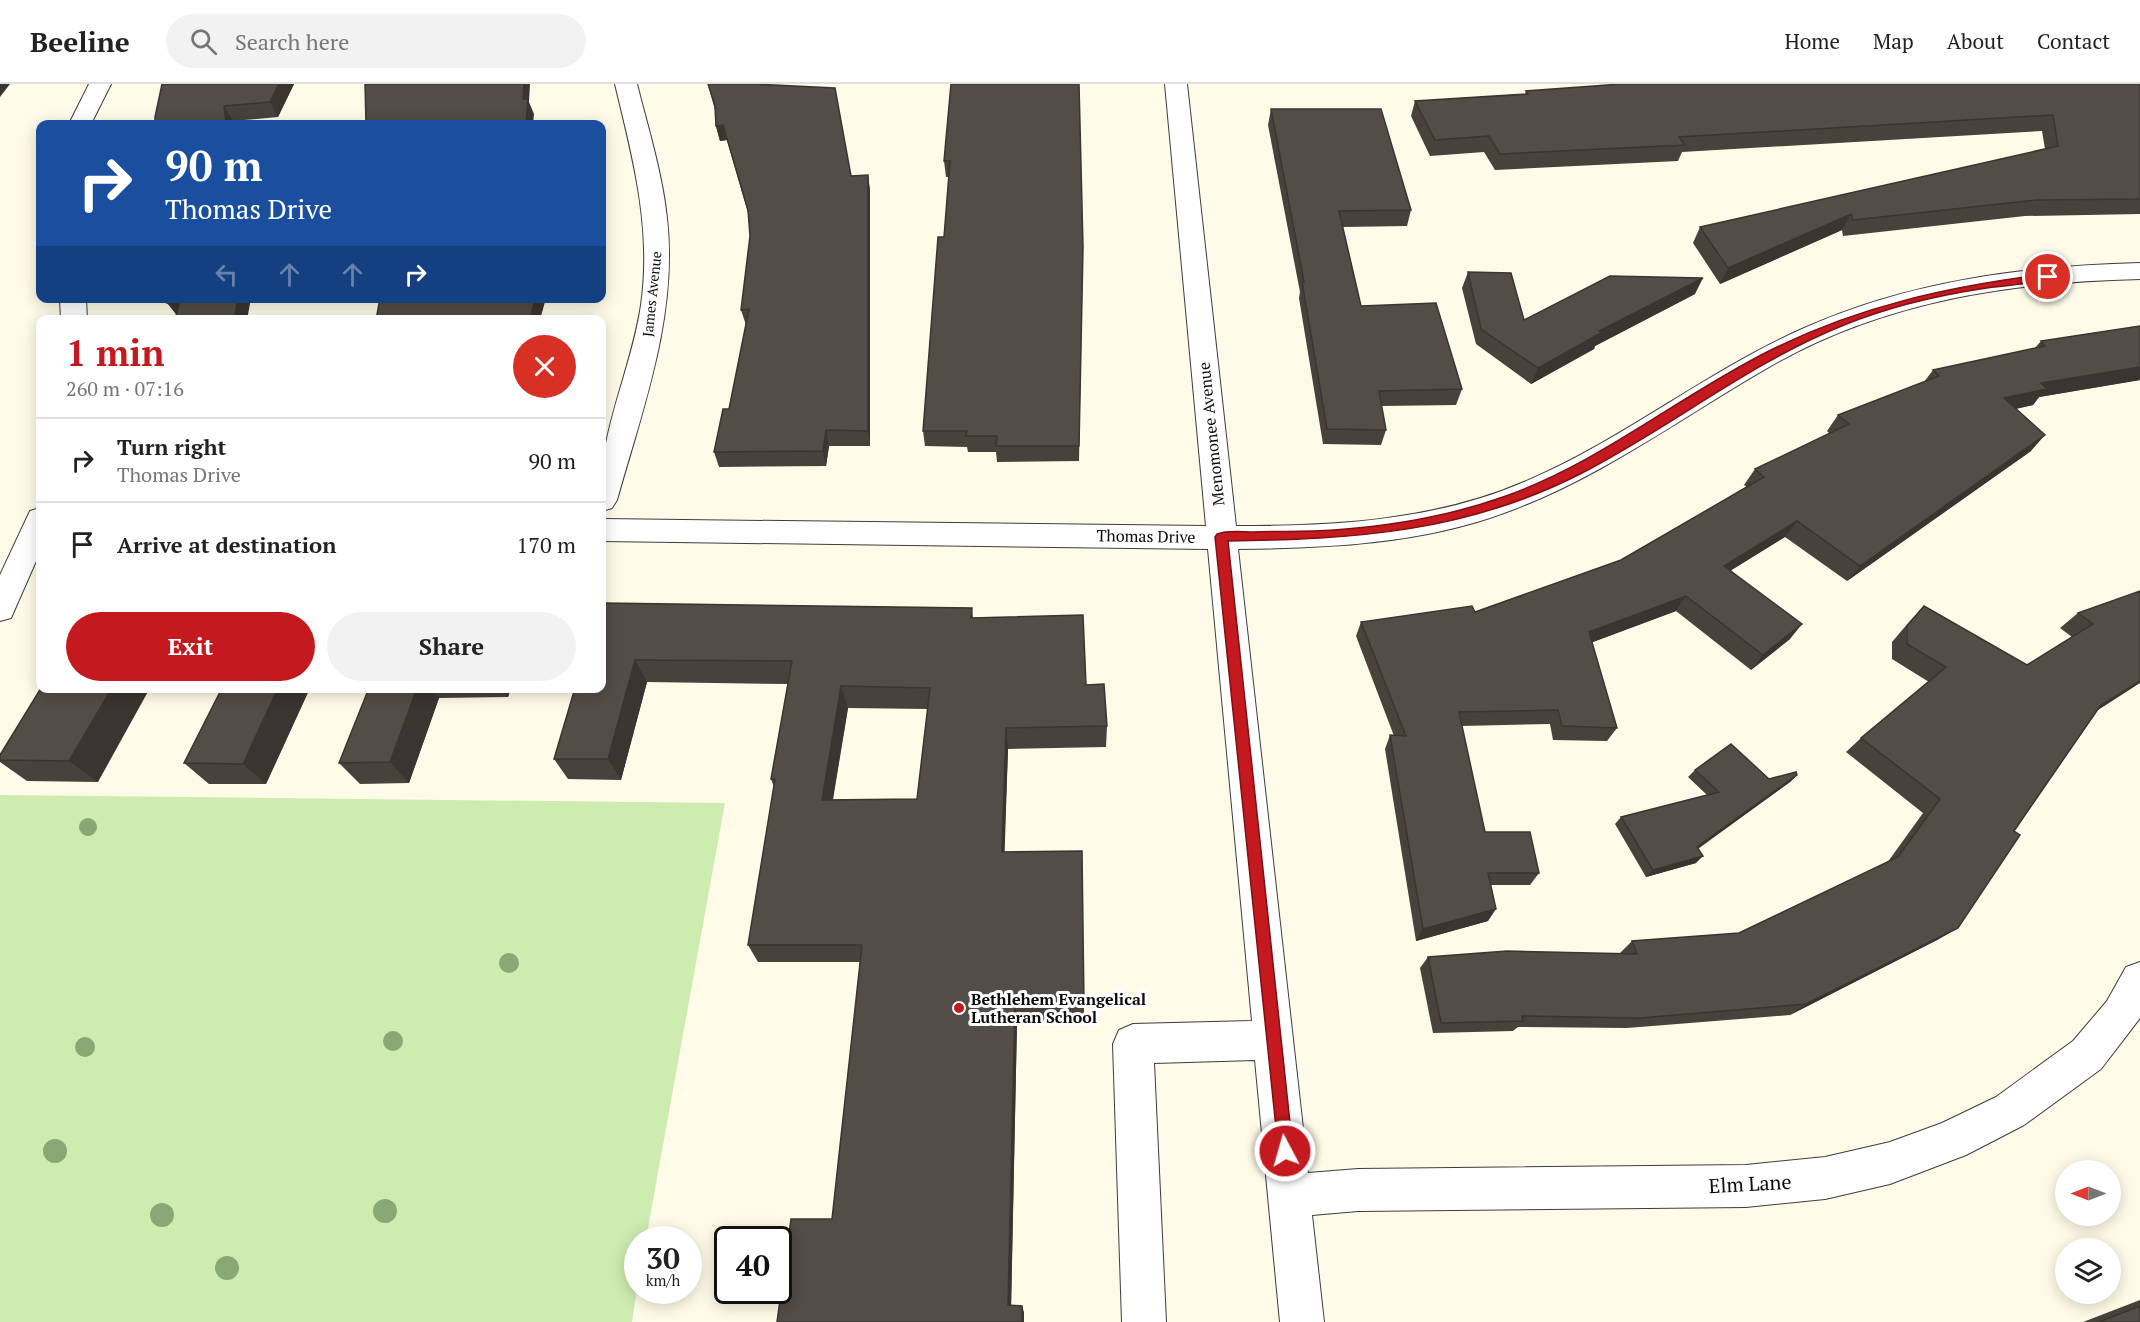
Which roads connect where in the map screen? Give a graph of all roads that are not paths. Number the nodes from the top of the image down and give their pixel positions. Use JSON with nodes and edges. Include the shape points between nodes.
{"nodes":[{"id":1,"x":100,"y":84,"type":"edge"},
{"id":2,"x":626,"y":84,"type":"edge"},
{"id":3,"x":1176,"y":84,"type":"edge"},
{"id":4,"x":82,"y":120,"type":"edge"},
{"id":5,"x":2140,"y":271,"type":"edge"},
{"id":6,"x":606,"y":486,"type":"edge"},
{"id":7,"x":606,"y":530,"type":"edge"},
{"id":8,"x":36,"y":532,"type":"edge"},
{"id":9,"x":1221,"y":537,"type":"junction"},
{"id":10,"x":0,"y":609,"type":"edge"},
{"id":11,"x":2140,"y":980,"type":"edge"},
{"id":12,"x":1273,"y":1040,"type":"junction"},
{"id":13,"x":1290,"y":1195,"type":"junction"},
{"id":14,"x":1144,"y":1322,"type":"edge"},
{"id":15,"x":1302,"y":1322,"type":"edge"}],
"edges":[{"from":1,"to":4,"type":"street"},
{"from":2,"to":6,"type":"street","name":"James Avenue","via":[[653,200],[657,270],[646,351]]},
{"from":3,"to":9,"type":"street","name":"Menomonee Avenue"},
{"from":5,"to":9,"type":"street","name":"Thomas Drive","via":[[1977,286],[1841,322],[1772,354],[1576,471],[1509,500],[1452,518],[1334,534]]},
{"from":7,"to":9,"type":"street","name":"Thomas Drive"},
{"from":8,"to":10,"type":"street"},
{"from":9,"to":12,"type":"street","name":"Menomonee Avenue"},
{"from":11,"to":13,"type":"street","name":"Elm Lane","via":[[2121,1014],[2087,1054],[2068,1069],[2010,1111],[1951,1140],[1890,1162],[1825,1178],[1746,1186],[1358,1190]]},
{"from":12,"to":13,"type":"street","name":"Menomonee Avenue"},
{"from":12,"to":14,"type":"street","via":[[1133,1044]]},
{"from":13,"to":15,"type":"street","name":"Menomonee Avenue"}]}
